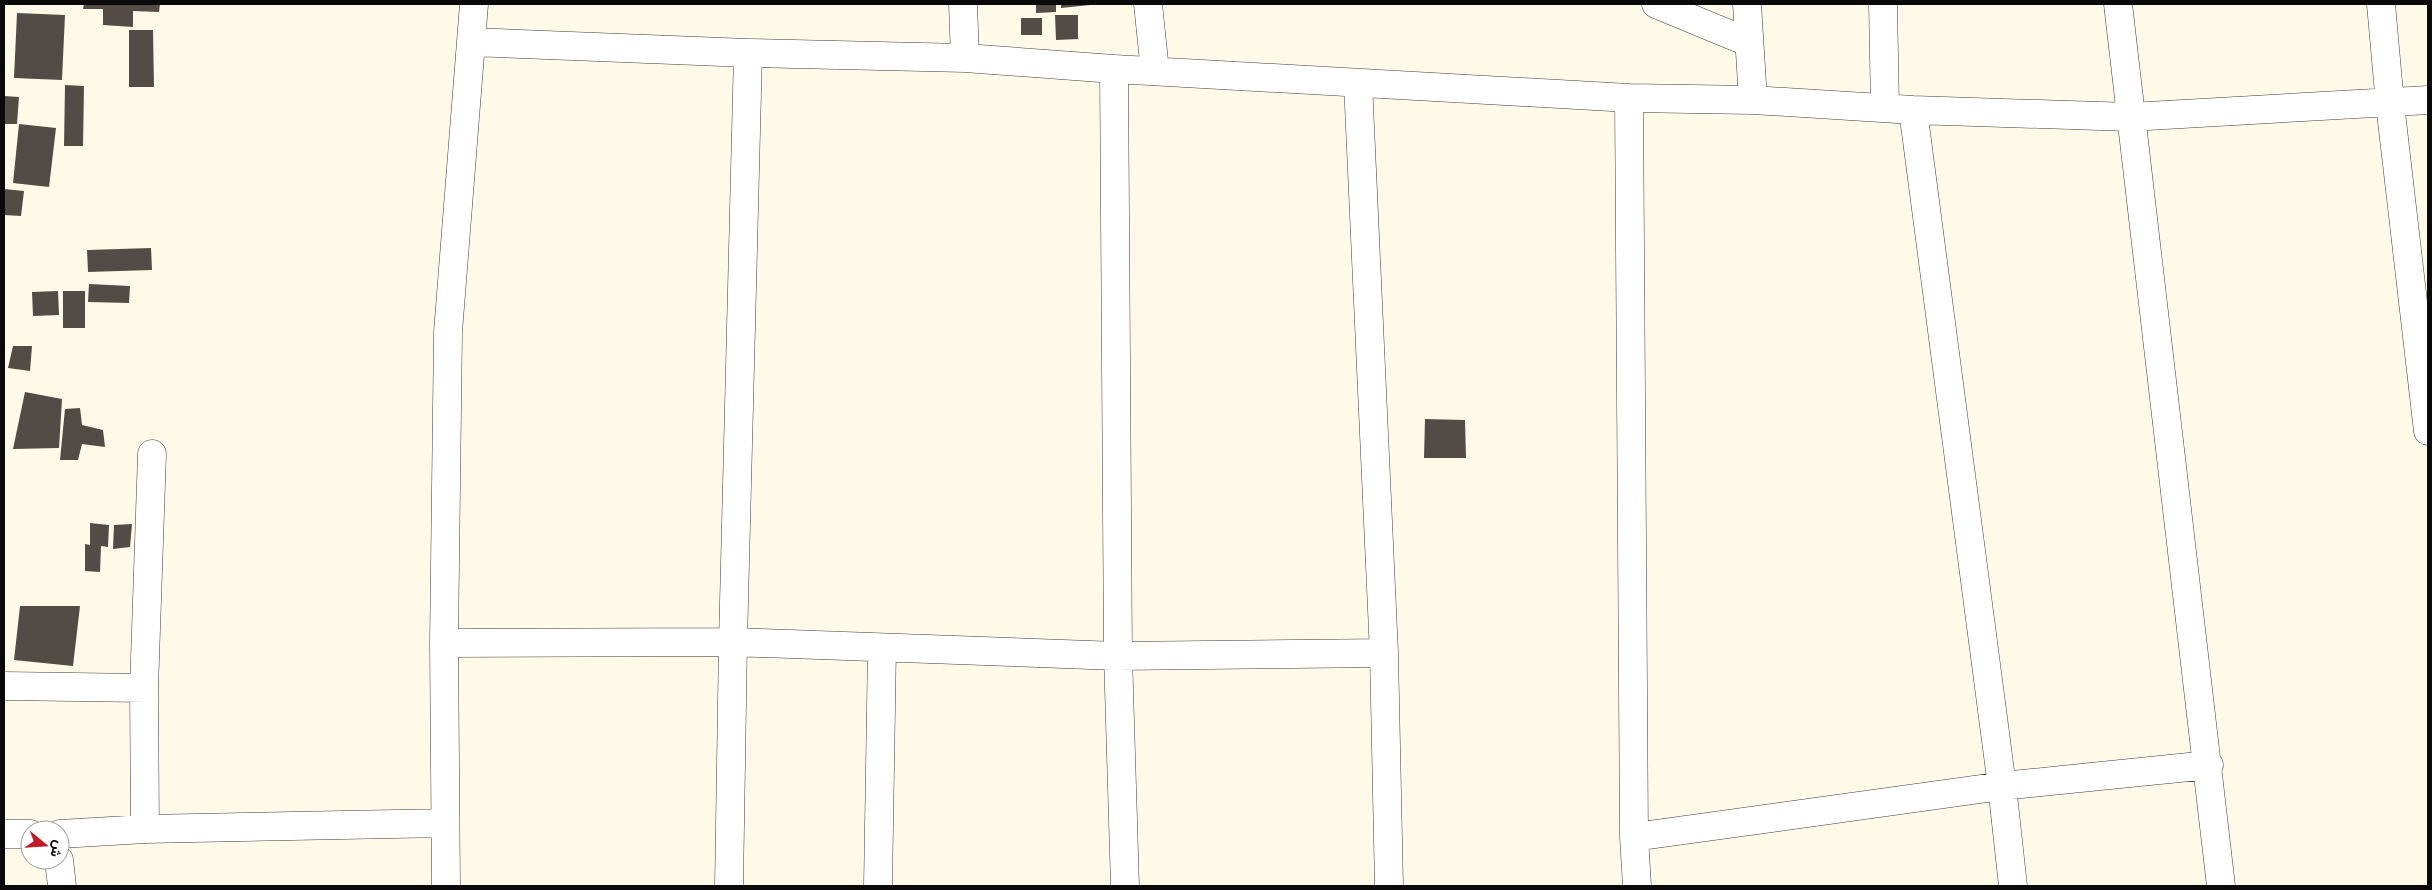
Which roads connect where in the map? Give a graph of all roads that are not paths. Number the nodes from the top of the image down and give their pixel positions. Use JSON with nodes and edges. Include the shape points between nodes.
{"nodes":[{"id":1,"x":474,"y":4,"type":"edge"},
{"id":2,"x":963,"y":4,"type":"edge"},
{"id":3,"x":1148,"y":4,"type":"edge"},
{"id":4,"x":1656,"y":4,"type":"edge"},
{"id":5,"x":1747,"y":4,"type":"edge"},
{"id":6,"x":1883,"y":4,"type":"edge"},
{"id":7,"x":2118,"y":4,"type":"edge"},
{"id":8,"x":2381,"y":4,"type":"edge"},
{"id":9,"x":471,"y":42,"type":"junction"},
{"id":10,"x":1748,"y":42,"type":"junction"},
{"id":11,"x":748,"y":53,"type":"junction"},
{"id":12,"x":965,"y":58,"type":"junction"},
{"id":13,"x":1114,"y":69,"type":"junction"},
{"id":14,"x":1155,"y":71,"type":"junction"},
{"id":15,"x":1358,"y":84,"type":"junction"},
{"id":16,"x":1629,"y":98,"type":"junction"},
{"id":17,"x":1753,"y":100,"type":"junction"},
{"id":18,"x":2428,"y":100,"type":"edge"},
{"id":19,"x":2390,"y":104,"type":"junction"},
{"id":20,"x":1885,"y":108,"type":"junction"},
{"id":21,"x":1913,"y":110,"type":"junction"},
{"id":22,"x":2130,"y":117,"type":"junction"},
{"id":23,"x":2428,"y":431,"type":"edge"},
{"id":24,"x":152,"y":454,"type":"dead end"},
{"id":25,"x":733,"y":642,"type":"junction"},
{"id":26,"x":444,"y":643,"type":"junction"},
{"id":27,"x":882,"y":648,"type":"junction"},
{"id":28,"x":1384,"y":653,"type":"junction"},
{"id":29,"x":1118,"y":656,"type":"junction"},
{"id":30,"x":4,"y":686,"type":"edge"},
{"id":31,"x":144,"y":688,"type":"junction"},
{"id":32,"x":2209,"y":765,"type":"junction"},
{"id":33,"x":2002,"y":786,"type":"junction"},
{"id":34,"x":445,"y":823,"type":"junction"},
{"id":35,"x":145,"y":829,"type":"junction"},
{"id":36,"x":70,"y":833,"type":"edge"},
{"id":37,"x":4,"y":834,"type":"edge"},
{"id":38,"x":20,"y":834,"type":"edge"},
{"id":39,"x":1634,"y":836,"type":"junction"},
{"id":40,"x":60,"y":870,"type":"edge"},
{"id":41,"x":62,"y":886,"type":"edge"},
{"id":42,"x":446,"y":886,"type":"edge"},
{"id":43,"x":729,"y":886,"type":"edge"},
{"id":44,"x":878,"y":886,"type":"edge"},
{"id":45,"x":1125,"y":886,"type":"edge"},
{"id":46,"x":1390,"y":886,"type":"edge"},
{"id":47,"x":1637,"y":886,"type":"edge"},
{"id":48,"x":2012,"y":886,"type":"edge"},
{"id":49,"x":2221,"y":886,"type":"edge"}],
"edges":[{"from":1,"to":9,"type":"street"},
{"from":2,"to":12,"type":"street"},
{"from":3,"to":14,"type":"street"},
{"from":4,"to":10,"type":"street"},
{"from":5,"to":10,"type":"street"},
{"from":6,"to":20,"type":"street"},
{"from":7,"to":22,"type":"street"},
{"from":8,"to":19,"type":"street"},
{"from":9,"to":11,"type":"street"},
{"from":9,"to":26,"type":"street","via":[[448,332]]},
{"from":10,"to":17,"type":"street"},
{"from":11,"to":12,"type":"street"},
{"from":11,"to":25,"type":"street"},
{"from":12,"to":13,"type":"street"},
{"from":13,"to":14,"type":"street"},
{"from":13,"to":29,"type":"street"},
{"from":14,"to":15,"type":"street"},
{"from":15,"to":16,"type":"street"},
{"from":15,"to":28,"type":"street"},
{"from":16,"to":17,"type":"street"},
{"from":16,"to":39,"type":"street"},
{"from":17,"to":20,"type":"street"},
{"from":18,"to":19,"type":"street"},
{"from":19,"to":22,"type":"street"},
{"from":19,"to":23,"type":"street"},
{"from":20,"to":21,"type":"street"},
{"from":21,"to":22,"type":"street"},
{"from":21,"to":33,"type":"street"},
{"from":22,"to":32,"type":"street"},
{"from":24,"to":31,"type":"street"},
{"from":25,"to":26,"type":"street"},
{"from":25,"to":27,"type":"street"},
{"from":25,"to":43,"type":"street"},
{"from":26,"to":34,"type":"street"},
{"from":27,"to":29,"type":"street"},
{"from":27,"to":44,"type":"street"},
{"from":28,"to":29,"type":"street"},
{"from":28,"to":46,"type":"street"},
{"from":29,"to":45,"type":"street"},
{"from":30,"to":31,"type":"street"},
{"from":31,"to":35,"type":"street"},
{"from":32,"to":33,"type":"street"},
{"from":32,"to":49,"type":"street"},
{"from":33,"to":39,"type":"street"},
{"from":33,"to":48,"type":"street"},
{"from":34,"to":35,"type":"street"},
{"from":34,"to":42,"type":"street"},
{"from":35,"to":36,"type":"street"},
{"from":37,"to":38,"type":"street"},
{"from":39,"to":47,"type":"street"},
{"from":40,"to":41,"type":"street"}]}
